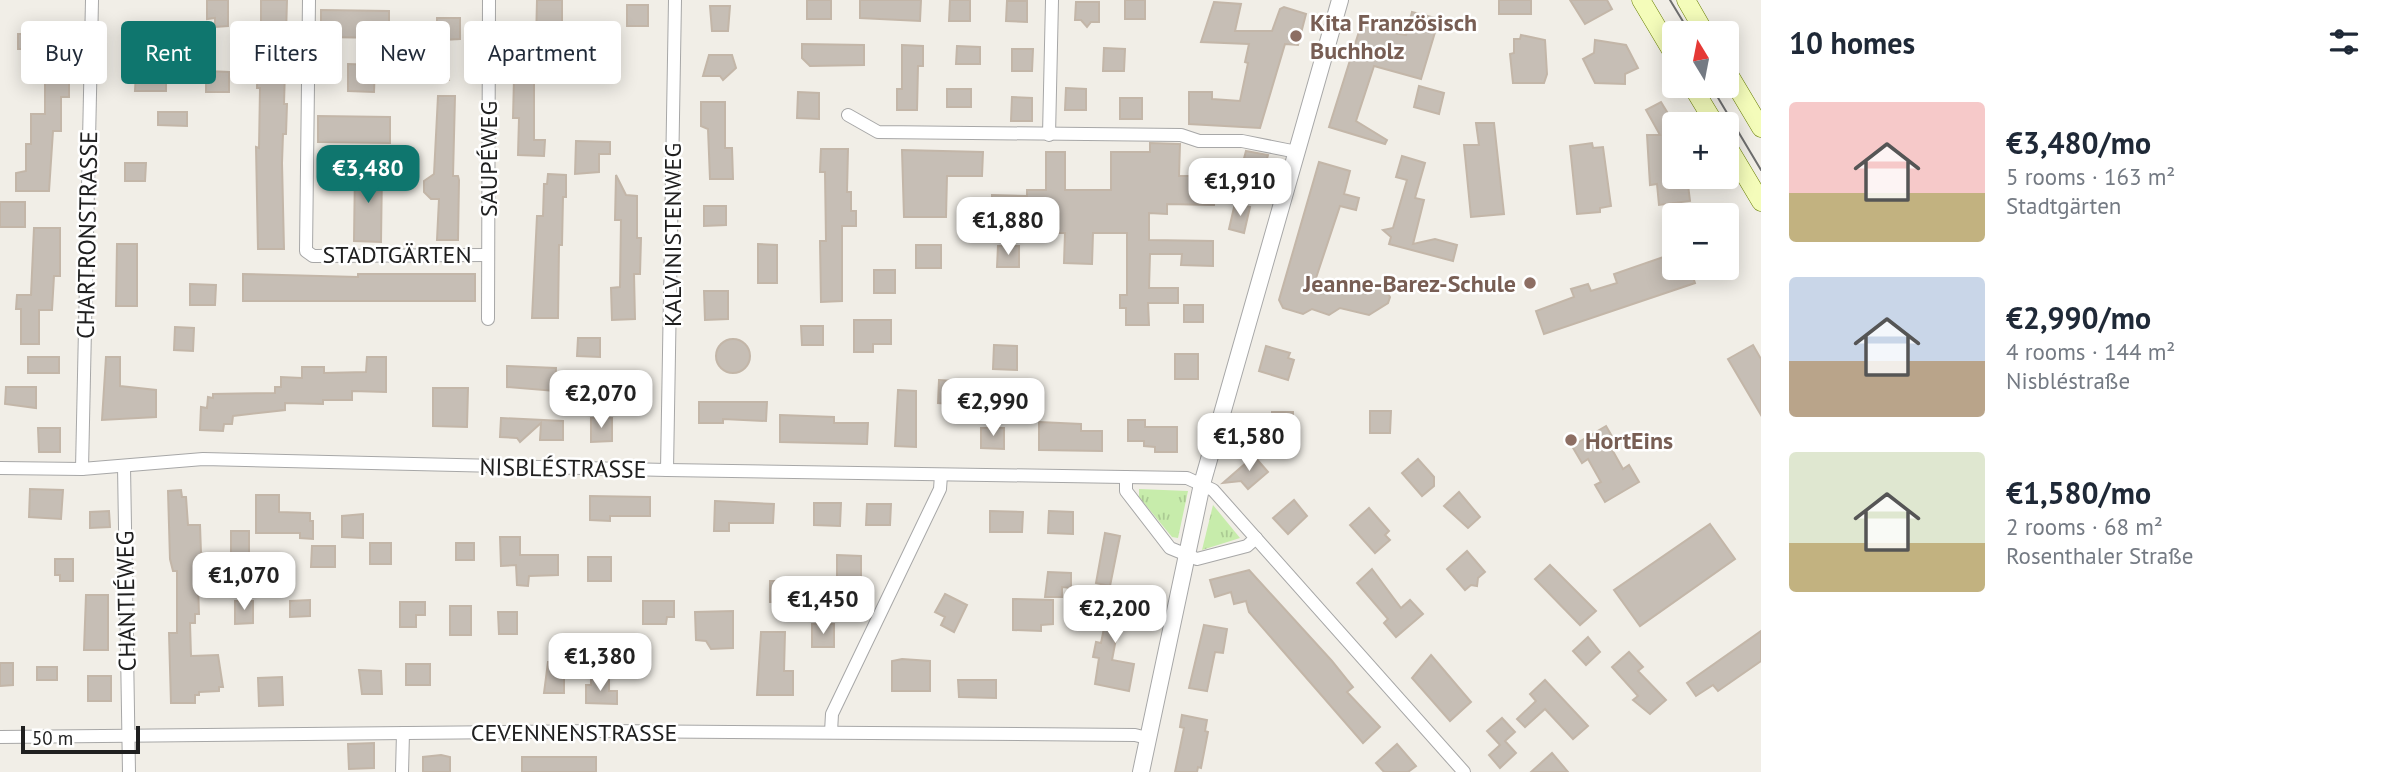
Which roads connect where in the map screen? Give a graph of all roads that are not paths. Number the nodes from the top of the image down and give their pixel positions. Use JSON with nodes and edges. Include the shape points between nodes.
{"nodes":[{"id":1,"x":92,"y":0,"type":"edge"},
{"id":2,"x":309,"y":0,"type":"edge"},
{"id":3,"x":489,"y":0,"type":"edge"},
{"id":4,"x":675,"y":0,"type":"edge"},
{"id":5,"x":1052,"y":0,"type":"edge"},
{"id":6,"x":1340,"y":0,"type":"edge"},
{"id":7,"x":1641,"y":0,"type":"edge"},
{"id":8,"x":1686,"y":0,"type":"edge"},
{"id":9,"x":1698,"y":21,"type":"edge"},
{"id":10,"x":1662,"y":35,"type":"edge"},
{"id":11,"x":1740,"y":93,"type":"edge"},
{"id":12,"x":848,"y":115,"type":"dead end"},
{"id":13,"x":1761,"y":128,"type":"edge"},
{"id":14,"x":1049,"y":135,"type":"junction"},
{"id":15,"x":1297,"y":152,"type":"junction"},
{"id":16,"x":1739,"y":165,"type":"edge"},
{"id":17,"x":1761,"y":202,"type":"edge"},
{"id":18,"x":487,"y":255,"type":"junction"},
{"id":19,"x":488,"y":319,"type":"dead end"},
{"id":20,"x":124,"y":466,"type":"junction"},
{"id":21,"x":0,"y":468,"type":"edge"},
{"id":22,"x":82,"y":469,"type":"junction"},
{"id":23,"x":667,"y":470,"type":"junction"},
{"id":24,"x":941,"y":475,"type":"junction"},
{"id":25,"x":1126,"y":477,"type":"junction"},
{"id":26,"x":1202,"y":484,"type":"junction"},
{"id":27,"x":1256,"y":538,"type":"junction"},
{"id":28,"x":1185,"y":555,"type":"junction"},
{"id":29,"x":831,"y":732,"type":"junction"},
{"id":30,"x":403,"y":733,"type":"junction"},
{"id":31,"x":129,"y":735,"type":"junction"},
{"id":32,"x":0,"y":737,"type":"edge"},
{"id":33,"x":1147,"y":737,"type":"junction"},
{"id":34,"x":129,"y":772,"type":"edge"},
{"id":35,"x":401,"y":772,"type":"edge"},
{"id":36,"x":1141,"y":772,"type":"edge"},
{"id":37,"x":1464,"y":772,"type":"edge"}],
"edges":[{"from":1,"to":22,"type":"street","name":"CHARTRONSTRASSE"},
{"from":2,"to":18,"type":"street","name":"STADTGÄRTEN","via":[[306,251],[313,256]]},
{"from":3,"to":18,"type":"street","name":"SAUPÉWEG"},
{"from":4,"to":23,"type":"street","name":"KALVINISTENWEG"},
{"from":5,"to":14,"type":"street"},
{"from":6,"to":15,"type":"street"},
{"from":7,"to":10,"type":"main road"},
{"from":8,"to":9,"type":"main road"},
{"from":11,"to":13,"type":"main road"},
{"from":12,"to":14,"type":"street","via":[[878,132]]},
{"from":14,"to":15,"type":"street","via":[[1181,135]]},
{"from":15,"to":26,"type":"street"},
{"from":16,"to":17,"type":"main road"},
{"from":18,"to":19,"type":"street","name":"SAUPÉWEG"},
{"from":20,"to":22,"type":"street","name":"NISBLÉSTRASSE"},
{"from":20,"to":23,"type":"street","name":"NISBLÉSTRASSE","via":[[203,459]]},
{"from":20,"to":31,"type":"street","name":"CHANTIÉWEG"},
{"from":21,"to":22,"type":"street","name":"NISBLÉSTRASSE"},
{"from":23,"to":24,"type":"street","name":"NISBLÉSTRASSE"},
{"from":24,"to":25,"type":"street","name":"NISBLÉSTRASSE"},
{"from":24,"to":29,"type":"street","via":[[940,489],[832,714]]},
{"from":25,"to":26,"type":"street","name":"NISBLÉSTRASSE","via":[[1187,478]]},
{"from":25,"to":28,"type":"street","via":[[1126,491],[1170,548]]},
{"from":26,"to":27,"type":"street","via":[[1213,490]]},
{"from":26,"to":28,"type":"street"},
{"from":27,"to":28,"type":"street","via":[[1247,547],[1197,559]]},
{"from":27,"to":37,"type":"street"},
{"from":28,"to":33,"type":"street"},
{"from":29,"to":30,"type":"street","name":"CEVENNENSTRASSE"},
{"from":29,"to":33,"type":"street","name":"CEVENNENSTRASSE"},
{"from":30,"to":31,"type":"street","name":"CEVENNENSTRASSE"},
{"from":30,"to":35,"type":"street"},
{"from":31,"to":32,"type":"street","name":"CEVENNENSTRASSE"},
{"from":31,"to":34,"type":"street","name":"CHANTIÉWEG"},
{"from":33,"to":36,"type":"street"}]}
